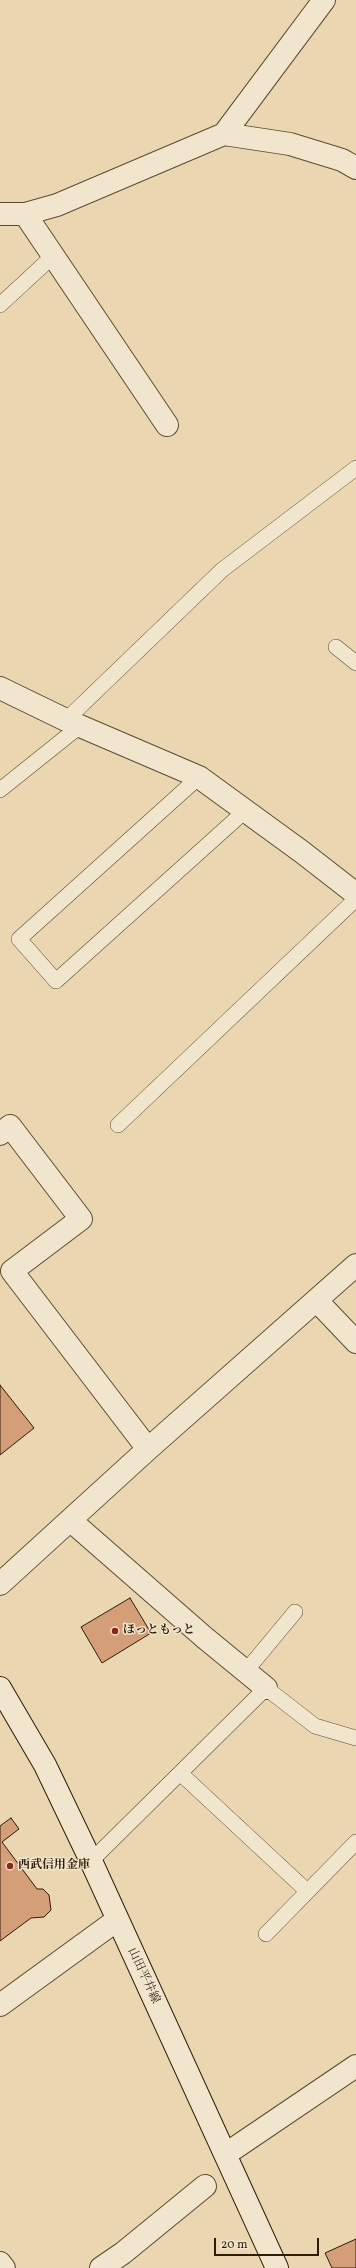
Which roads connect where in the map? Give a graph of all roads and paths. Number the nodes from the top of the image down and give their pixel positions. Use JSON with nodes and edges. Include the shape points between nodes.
{"nodes":[{"id":1,"x":324,"y":0,"type":"edge"},
{"id":2,"x":224,"y":134,"type":"junction"},
{"id":3,"x":356,"y":168,"type":"edge"},
{"id":4,"x":0,"y":214,"type":"edge"},
{"id":5,"x":25,"y":214,"type":"junction"},
{"id":6,"x":53,"y":256,"type":"junction"},
{"id":7,"x":0,"y":306,"type":"edge"},
{"id":8,"x":167,"y":425,"type":"dead end"},
{"id":9,"x":356,"y":468,"type":"edge"},
{"id":10,"x":336,"y":647,"type":"dead end"},
{"id":11,"x":356,"y":663,"type":"edge"},
{"id":12,"x":0,"y":688,"type":"edge"},
{"id":13,"x":73,"y":723,"type":"junction"},
{"id":14,"x":199,"y":777,"type":"junction"},
{"id":15,"x":0,"y":790,"type":"edge"},
{"id":16,"x":245,"y":811,"type":"junction"},
{"id":17,"x":356,"y":894,"type":"edge"},
{"id":18,"x":356,"y":899,"type":"edge"},
{"id":19,"x":118,"y":1125,"type":"dead end"},
{"id":20,"x":0,"y":1134,"type":"edge"},
{"id":21,"x":356,"y":1265,"type":"edge"},
{"id":22,"x":317,"y":1301,"type":"junction"},
{"id":23,"x":356,"y":1342,"type":"edge"},
{"id":24,"x":148,"y":1449,"type":"junction"},
{"id":25,"x":70,"y":1520,"type":"junction"},
{"id":26,"x":0,"y":1584,"type":"edge"},
{"id":27,"x":295,"y":1612,"type":"dead end"},
{"id":28,"x":246,"y":1671,"type":"junction"},
{"id":29,"x":0,"y":1688,"type":"edge"},
{"id":30,"x":266,"y":1688,"type":"junction"},
{"id":31,"x":356,"y":1738,"type":"edge"},
{"id":32,"x":180,"y":1773,"type":"junction"},
{"id":33,"x":356,"y":1842,"type":"edge"},
{"id":34,"x":91,"y":1861,"type":"junction"},
{"id":35,"x":308,"y":1891,"type":"junction"},
{"id":36,"x":117,"y":1920,"type":"junction"},
{"id":37,"x":266,"y":1934,"type":"dead end"},
{"id":38,"x":0,"y":2005,"type":"edge"},
{"id":39,"x":356,"y":2066,"type":"edge"},
{"id":40,"x":226,"y":2154,"type":"junction"},
{"id":41,"x":205,"y":2186,"type":"dead end"},
{"id":42,"x":0,"y":2263,"type":"edge"},
{"id":43,"x":4,"y":2268,"type":"edge"},
{"id":44,"x":101,"y":2268,"type":"edge"},
{"id":45,"x":277,"y":2268,"type":"edge"}],
"edges":[{"from":1,"to":2,"type":"street"},
{"from":2,"to":3,"type":"street","via":[[290,144],[342,160]]},
{"from":2,"to":5,"type":"street","via":[[64,202]]},
{"from":4,"to":5,"type":"street"},
{"from":5,"to":6,"type":"street"},
{"from":6,"to":7,"type":"lane"},
{"from":6,"to":8,"type":"street"},
{"from":9,"to":13,"type":"lane","via":[[222,570]]},
{"from":10,"to":11,"type":"lane"},
{"from":12,"to":13,"type":"street"},
{"from":13,"to":14,"type":"street"},
{"from":13,"to":15,"type":"lane"},
{"from":14,"to":16,"type":"street"},
{"from":14,"to":16,"type":"lane","via":[[18,939],[56,981]]},
{"from":16,"to":17,"type":"street"},
{"from":18,"to":19,"type":"lane"},
{"from":20,"to":24,"type":"street","via":[[10,1126],[81,1219],[12,1271]]},
{"from":21,"to":22,"type":"street"},
{"from":22,"to":23,"type":"street"},
{"from":22,"to":24,"type":"street"},
{"from":24,"to":25,"type":"street"},
{"from":25,"to":26,"type":"street"},
{"from":25,"to":28,"type":"street"},
{"from":27,"to":28,"type":"lane"},
{"from":28,"to":30,"type":"street"},
{"from":29,"to":34,"type":"street","name":"山田平井線","via":[[45,1764]]},
{"from":30,"to":31,"type":"lane","via":[[315,1726]]},
{"from":30,"to":32,"type":"lane"},
{"from":32,"to":34,"type":"lane"},
{"from":32,"to":35,"type":"lane"},
{"from":33,"to":35,"type":"lane"},
{"from":34,"to":36,"type":"street","name":"山田平井線"},
{"from":35,"to":37,"type":"lane"},
{"from":36,"to":38,"type":"street"},
{"from":36,"to":40,"type":"street","name":"山田平井線"},
{"from":39,"to":40,"type":"street"},
{"from":40,"to":45,"type":"street","name":"山田平井線"},
{"from":41,"to":44,"type":"street","via":[[124,2253]]},
{"from":42,"to":43,"type":"street"}]}
